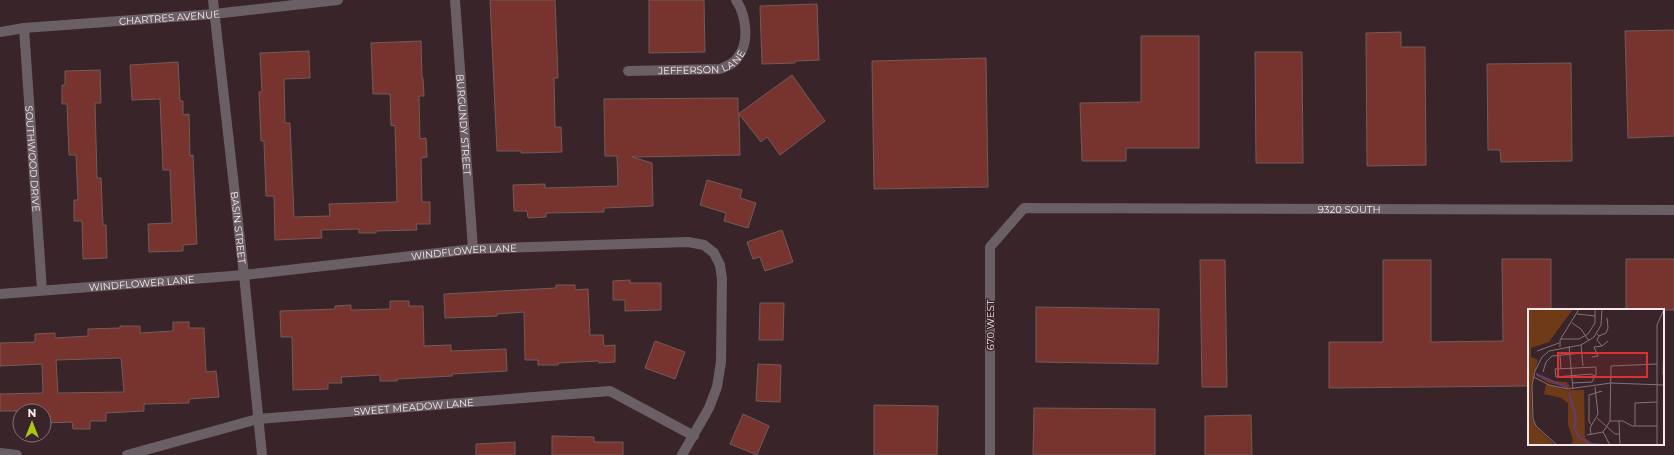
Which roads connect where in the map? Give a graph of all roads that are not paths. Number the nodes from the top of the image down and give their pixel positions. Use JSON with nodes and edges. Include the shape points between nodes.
{"nodes":[{"id":1,"x":213,"y":0,"type":"edge"},
{"id":2,"x":338,"y":0,"type":"edge"},
{"id":3,"x":455,"y":0,"type":"edge"},
{"id":4,"x":736,"y":0,"type":"edge"},
{"id":5,"x":214,"y":14,"type":"junction"},
{"id":6,"x":24,"y":28,"type":"junction"},
{"id":7,"x":0,"y":32,"type":"edge"},
{"id":8,"x":628,"y":71,"type":"dead end"},
{"id":9,"x":1024,"y":208,"type":"joint"},
{"id":10,"x":1674,"y":210,"type":"edge"},
{"id":11,"x":473,"y":249,"type":"junction"},
{"id":12,"x":244,"y":275,"type":"junction"},
{"id":13,"x":42,"y":290,"type":"junction"},
{"id":14,"x":0,"y":294,"type":"edge"},
{"id":15,"x":258,"y":419,"type":"junction"},
{"id":16,"x":694,"y":436,"type":"junction"},
{"id":17,"x":0,"y":453,"type":"edge"},
{"id":18,"x":16,"y":455,"type":"edge"},
{"id":19,"x":127,"y":455,"type":"edge"},
{"id":20,"x":262,"y":455,"type":"edge"},
{"id":21,"x":682,"y":455,"type":"edge"},
{"id":22,"x":990,"y":455,"type":"edge"}],
"edges":[{"from":1,"to":5,"type":"street","name":"BASIN STREET"},
{"from":2,"to":5,"type":"street","name":"CHARTRES AVENUE"},
{"from":3,"to":11,"type":"street","name":"BURGUNDY STREET"},
{"from":4,"to":8,"type":"street","name":"JEFFERSON LANE","via":[[745,21],[745,41],[739,57],[730,65],[720,70]]},
{"from":5,"to":6,"type":"street","name":"CHARTRES AVENUE"},
{"from":5,"to":12,"type":"street","name":"BASIN STREET"},
{"from":6,"to":7,"type":"street","name":"CHARTRES AVENUE"},
{"from":6,"to":13,"type":"street","name":"SOUTHWOOD DRIVE"},
{"from":9,"to":10,"type":"street","name":"9320 SOUTH"},
{"from":9,"to":22,"type":"street","name":"670 WEST","via":[[990,247]]},
{"from":11,"to":12,"type":"street","name":"WINDFLOWER LANE"},
{"from":11,"to":16,"type":"street","name":"WINDFLOWER LANE","via":[[688,242],[704,245],[714,253],[720,265],[722,279],[721,362],[717,386],[709,408]]},
{"from":12,"to":13,"type":"street","name":"WINDFLOWER LANE"},
{"from":12,"to":15,"type":"street","name":"BASIN STREET"},
{"from":13,"to":14,"type":"street","name":"WINDFLOWER LANE"},
{"from":15,"to":16,"type":"street","name":"SWEET MEADOW LANE","via":[[610,391]]},
{"from":15,"to":19,"type":"street","name":"SWEET MEADOW LANE"},
{"from":15,"to":20,"type":"street","name":"BASIN STREET"},
{"from":16,"to":21,"type":"street","name":"WINDFLOWER LANE"},
{"from":17,"to":18,"type":"street"}]}
